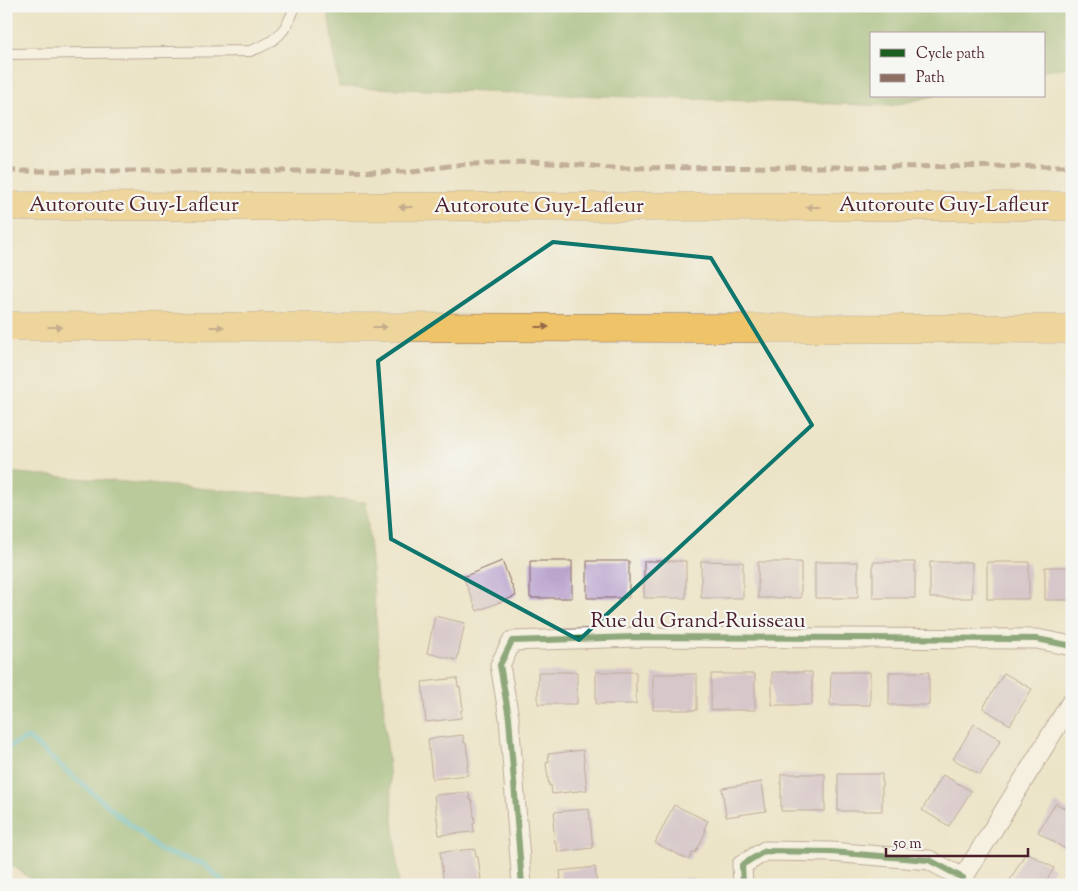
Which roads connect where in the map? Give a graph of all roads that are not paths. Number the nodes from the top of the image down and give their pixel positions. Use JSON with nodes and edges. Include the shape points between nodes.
{"nodes":[{"id":1,"x":295,"y":6,"type":"edge"},
{"id":2,"x":6,"y":54,"type":"edge"},
{"id":3,"x":6,"y":206,"type":"edge"},
{"id":4,"x":1072,"y":206,"type":"edge"},
{"id":5,"x":6,"y":326,"type":"edge"},
{"id":6,"x":1072,"y":328,"type":"edge"},
{"id":7,"x":1072,"y":646,"type":"edge"},
{"id":8,"x":1072,"y":701,"type":"edge"},
{"id":9,"x":962,"y":881,"type":"edge"},
{"id":10,"x":522,"y":885,"type":"edge"},
{"id":11,"x":743,"y":885,"type":"edge"}],
"edges":[{"from":1,"to":2,"type":"lane","via":[[278,37],[250,51]]},
{"from":4,"to":3,"type":"highway","name":"Autoroute Guy-Lafleur","one_way":true},
{"from":5,"to":6,"type":"highway","one_way":true},
{"from":7,"to":10,"type":"street","name":"Rue du Grand-Ruisseau","via":[[1037,639],[636,637],[512,641],[500,665],[509,718]]},
{"from":8,"to":9,"type":"street"},
{"from":9,"to":11,"type":"street","via":[[929,860],[831,852],[765,851],[742,865]]}]}
